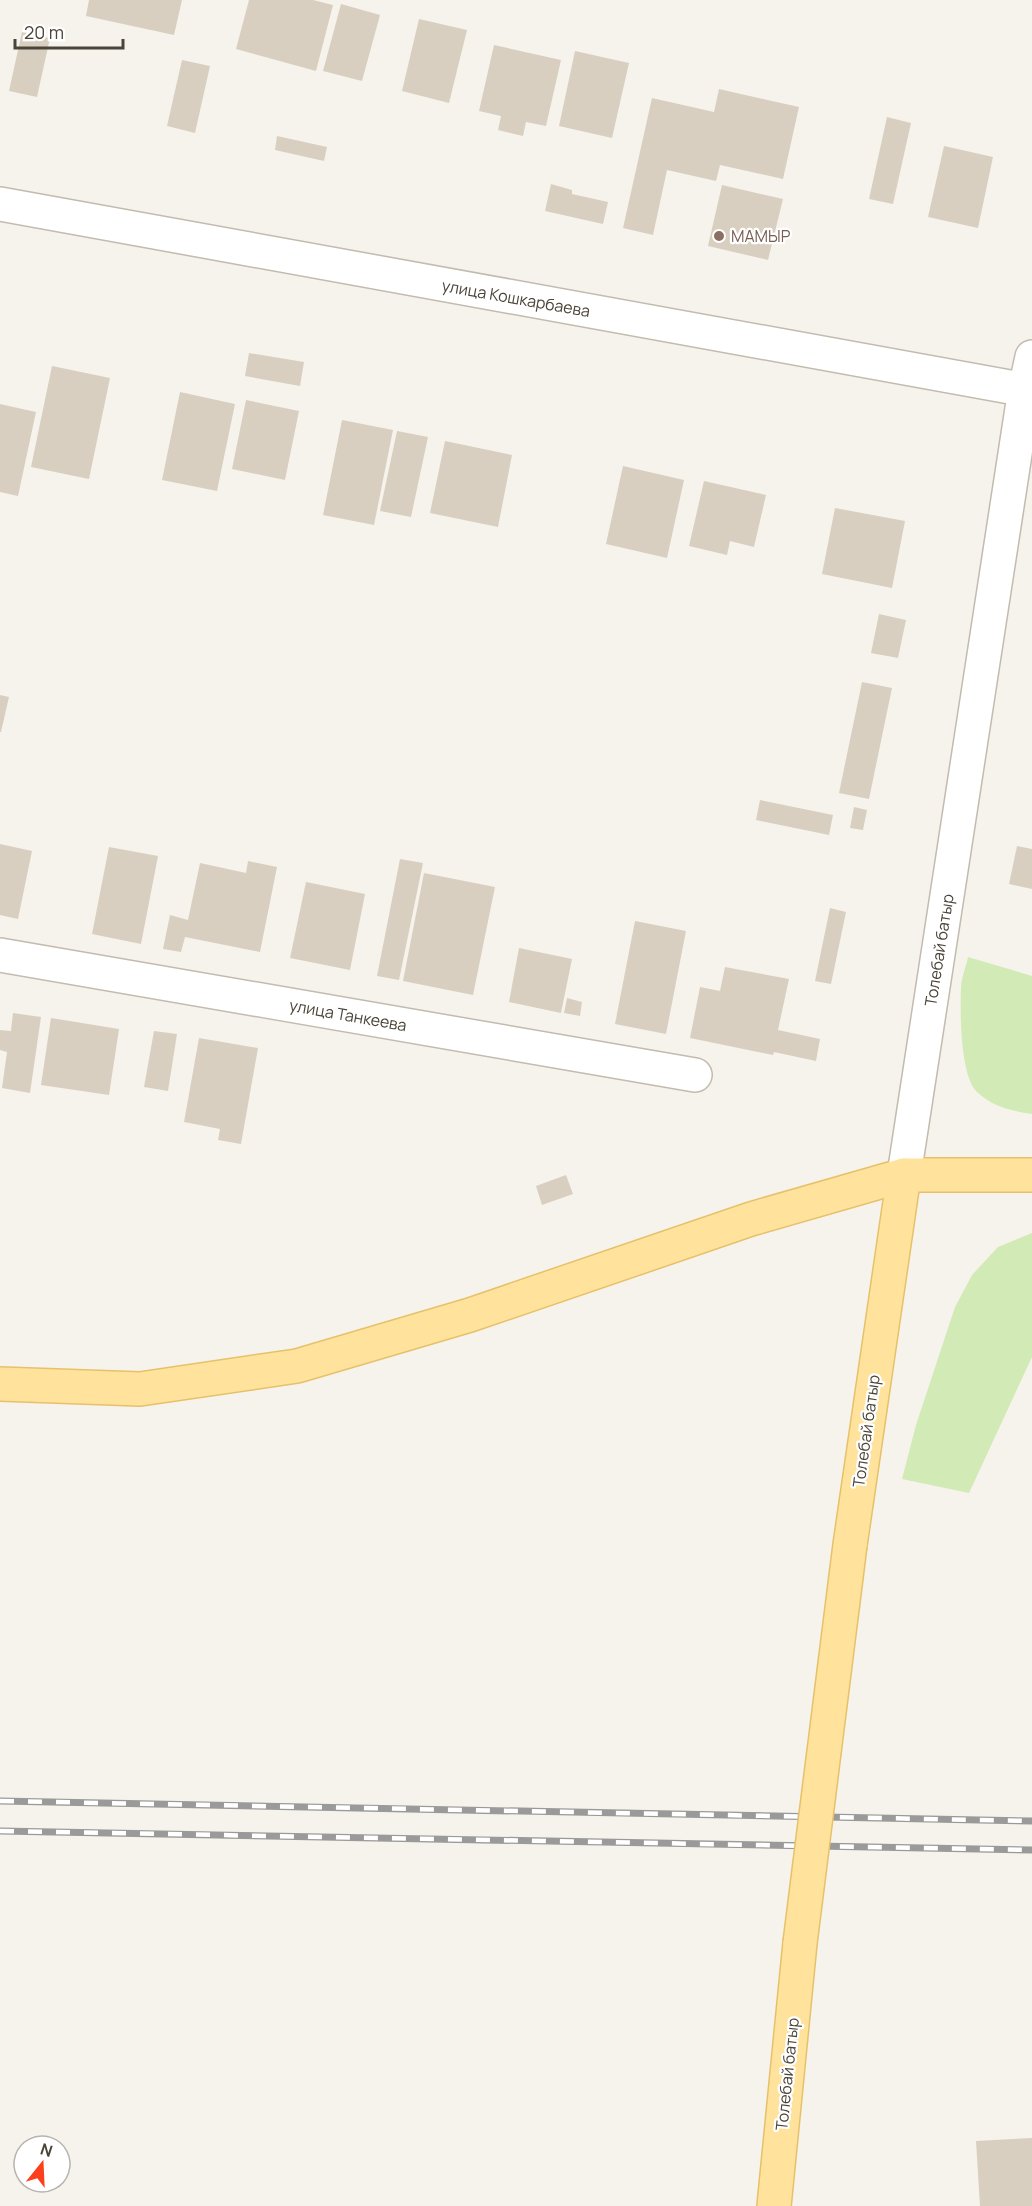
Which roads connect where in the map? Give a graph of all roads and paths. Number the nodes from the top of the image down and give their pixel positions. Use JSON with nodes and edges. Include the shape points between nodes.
{"nodes":[{"id":1,"x":0,"y":204,"type":"edge"},
{"id":2,"x":1032,"y":357,"type":"edge"},
{"id":3,"x":1028,"y":390,"type":"edge"},
{"id":4,"x":0,"y":956,"type":"edge"},
{"id":5,"x":695,"y":1075,"type":"dead end"},
{"id":6,"x":904,"y":1175,"type":"junction"},
{"id":7,"x":1032,"y":1175,"type":"edge"},
{"id":8,"x":0,"y":1384,"type":"edge"},
{"id":9,"x":774,"y":2206,"type":"edge"}],
"edges":[{"from":1,"to":3,"type":"street","name":"улица Кошкарбаева"},
{"from":2,"to":3,"type":"street","name":"Толебай батыр"},
{"from":3,"to":6,"type":"street","name":"Толебай батыр"},
{"from":4,"to":5,"type":"street","name":"улица Танкеева"},
{"from":6,"to":7,"type":"main road"},
{"from":6,"to":8,"type":"main road","via":[[751,1219],[470,1315],[297,1366],[140,1389]]},
{"from":6,"to":9,"type":"main road","name":"Толебай батыр","bridge":true,"via":[[850,1545],[800,1943]]}]}
